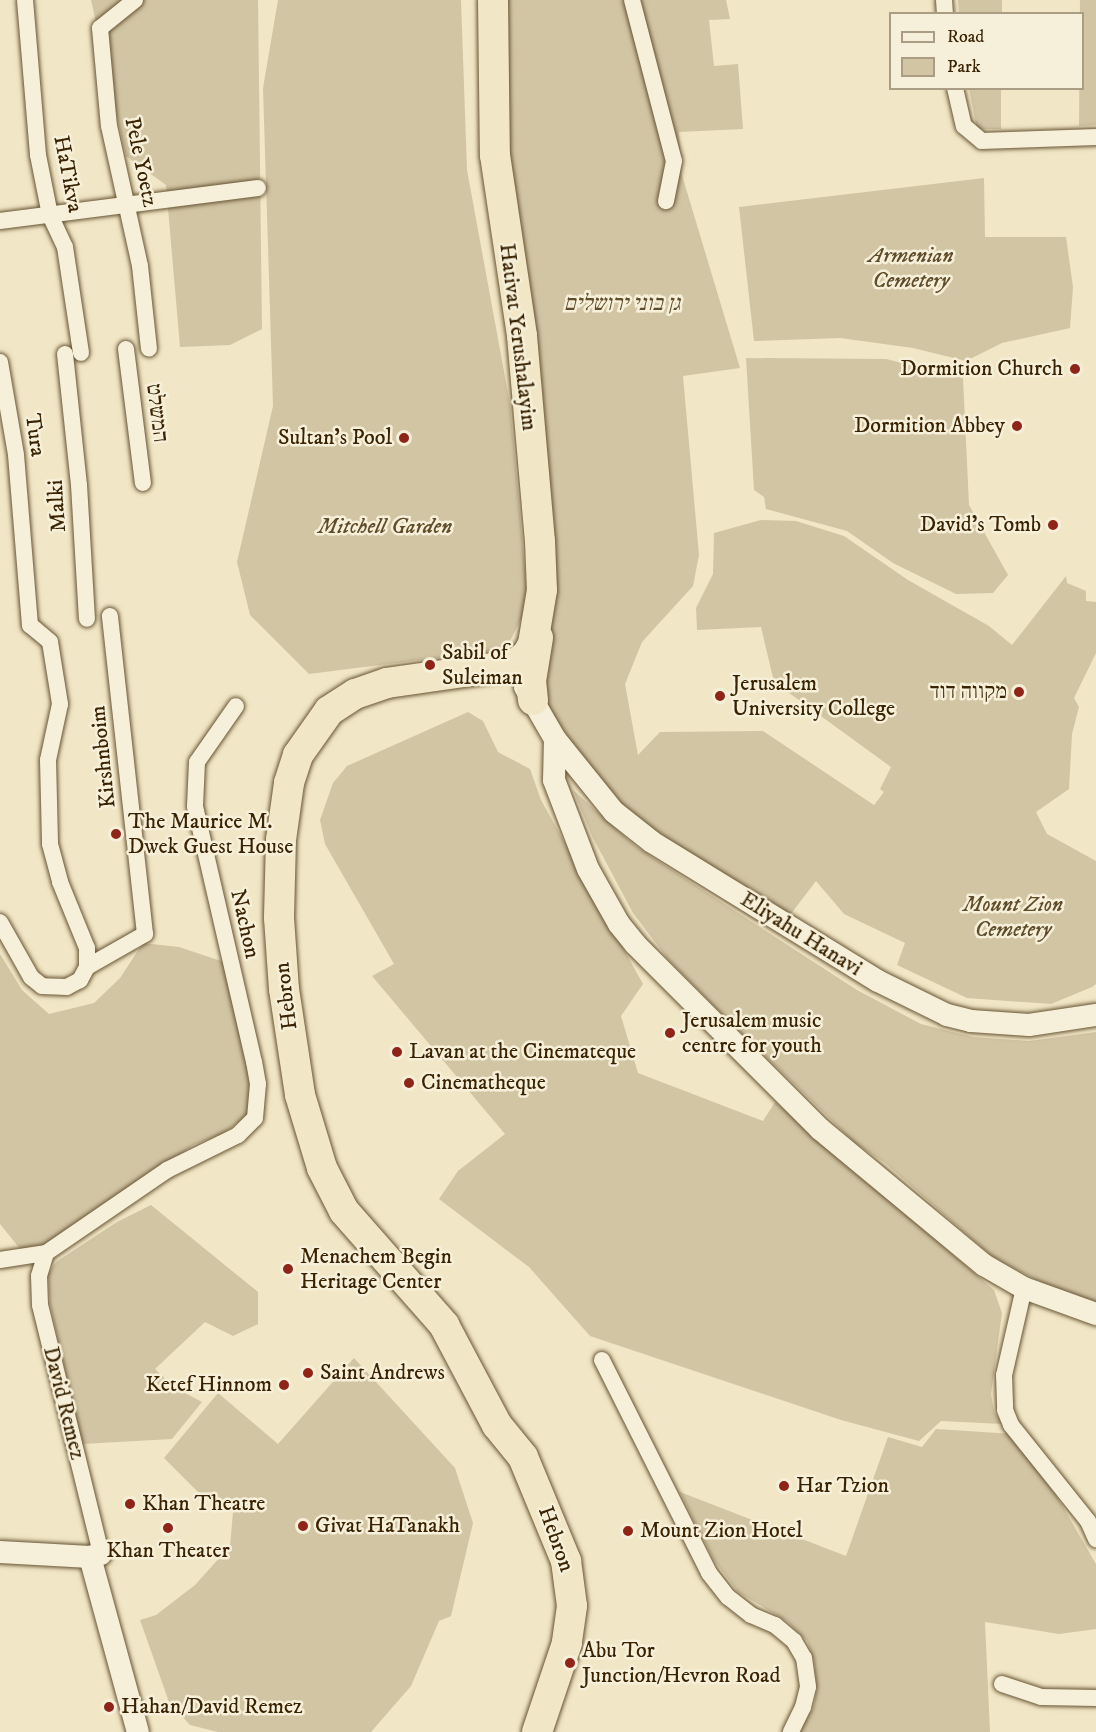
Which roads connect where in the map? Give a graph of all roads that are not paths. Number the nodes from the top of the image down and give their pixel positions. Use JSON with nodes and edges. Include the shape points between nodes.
{"nodes":[{"id":1,"x":25,"y":0,"type":"edge"},
{"id":2,"x":135,"y":0,"type":"edge"},
{"id":3,"x":493,"y":0,"type":"edge"},
{"id":4,"x":632,"y":0,"type":"edge"},
{"id":5,"x":955,"y":90,"type":"edge"},
{"id":6,"x":1096,"y":137,"type":"edge"},
{"id":7,"x":258,"y":188,"type":"dead end"},
{"id":8,"x":666,"y":201,"type":"dead end"},
{"id":9,"x":127,"y":205,"type":"junction"},
{"id":10,"x":50,"y":215,"type":"junction"},
{"id":11,"x":0,"y":220,"type":"edge"},
{"id":12,"x":126,"y":349,"type":"dead end"},
{"id":13,"x":149,"y":350,"type":"dead end"},
{"id":14,"x":73,"y":354,"type":"joint"},
{"id":15,"x":0,"y":362,"type":"edge"},
{"id":16,"x":143,"y":483,"type":"dead end"},
{"id":17,"x":110,"y":616,"type":"dead end"},
{"id":18,"x":87,"y":619,"type":"dead end"},
{"id":19,"x":537,"y":627,"type":"junction"},
{"id":20,"x":513,"y":664,"type":"junction"},
{"id":21,"x":533,"y":700,"type":"junction"},
{"id":22,"x":236,"y":706,"type":"dead end"},
{"id":23,"x":555,"y":739,"type":"junction"},
{"id":24,"x":0,"y":922,"type":"edge"},
{"id":25,"x":87,"y":968,"type":"junction"},
{"id":26,"x":1096,"y":1016,"type":"edge"},
{"id":27,"x":46,"y":1253,"type":"junction"},
{"id":28,"x":0,"y":1260,"type":"edge"},
{"id":29,"x":1024,"y":1288,"type":"junction"},
{"id":30,"x":1096,"y":1314,"type":"edge"},
{"id":31,"x":602,"y":1360,"type":"dead end"},
{"id":32,"x":497,"y":1425,"type":"junction"},
{"id":33,"x":1096,"y":1539,"type":"edge"},
{"id":34,"x":0,"y":1552,"type":"edge"},
{"id":35,"x":95,"y":1555,"type":"junction"},
{"id":36,"x":1002,"y":1684,"type":"dead end"},
{"id":37,"x":1096,"y":1698,"type":"edge"},
{"id":38,"x":138,"y":1732,"type":"edge"},
{"id":39,"x":519,"y":1732,"type":"edge"},
{"id":40,"x":537,"y":1732,"type":"edge"},
{"id":41,"x":791,"y":1732,"type":"edge"}],
"edges":[{"from":1,"to":10,"type":"street","name":"HaTikva","via":[[38,155]]},
{"from":2,"to":9,"type":"street","name":"Pele Yoetz","via":[[100,28],[109,126]]},
{"from":3,"to":19,"type":"highway","name":"Hativat Yerushalayim","via":[[495,155],[527,388],[542,590]]},
{"from":4,"to":8,"type":"street","via":[[674,161]]},
{"from":5,"to":6,"type":"street","via":[[964,126],[982,141]]},
{"from":7,"to":9,"type":"street"},
{"from":9,"to":10,"type":"street"},
{"from":9,"to":13,"type":"street","name":"Pele Yoetz","via":[[140,266]]},
{"from":10,"to":11,"type":"street"},
{"from":10,"to":14,"type":"street","name":"HaTikva","via":[[65,248]]},
{"from":12,"to":16,"type":"street","name":"המשלט"},
{"from":14,"to":18,"type":"street","name":"Malki"},
{"from":15,"to":25,"type":"street","name":"Tura","via":[[16,455],[30,625],[50,642],[60,704],[48,760],[50,844],[60,882],[81,926]]},
{"from":17,"to":25,"type":"street","name":"Kirshnboim","via":[[145,934]]},
{"from":19,"to":20,"type":"highway","name":"Hativat Yerushalayim","via":[[530,652]]},
{"from":19,"to":21,"type":"highway","via":[[538,652],[531,681]]},
{"from":20,"to":21,"type":"street","name":"Eliyahu Hanavi"},
{"from":20,"to":32,"type":"highway","name":"Hebron","via":[[387,683],[356,694],[329,711],[298,755],[289,783],[281,840],[279,907],[284,989],[300,1095],[322,1168],[344,1211],[444,1325]]},
{"from":21,"to":23,"type":"street","name":"Eliyahu Hanavi"},
{"from":22,"to":27,"type":"street","name":"Nachon","via":[[196,762],[195,806],[254,1062],[258,1084],[255,1118],[238,1135],[167,1170]]},
{"from":23,"to":26,"type":"street","name":"Eliyahu Hanavi","via":[[614,812],[652,842],[878,981],[924,1005],[947,1015],[993,1025],[1029,1025]]},
{"from":23,"to":29,"type":"street","via":[[554,780],[588,869],[635,944],[820,1129],[984,1265]]},
{"from":24,"to":25,"type":"street","via":[[32,977],[42,986],[67,987],[80,980]]},
{"from":27,"to":28,"type":"street","name":"Nachon"},
{"from":27,"to":35,"type":"street","name":"David Remez","via":[[39,1276],[40,1305]]},
{"from":29,"to":30,"type":"street"},
{"from":29,"to":33,"type":"street","via":[[1004,1375],[1005,1410],[1011,1425],[1088,1521]]},
{"from":31,"to":41,"type":"street","via":[[709,1574],[735,1603],[775,1625],[794,1641],[804,1658],[808,1687]]},
{"from":32,"to":39,"type":"highway","name":"Hebron","via":[[506,1458],[547,1550],[557,1591],[547,1666]]},
{"from":32,"to":40,"type":"highway","name":"Hebron","via":[[523,1457],[571,1581],[567,1643]]},
{"from":34,"to":35,"type":"street"},
{"from":35,"to":38,"type":"street","name":"David Remez"},
{"from":36,"to":37,"type":"street","via":[[1041,1696]]}]}
